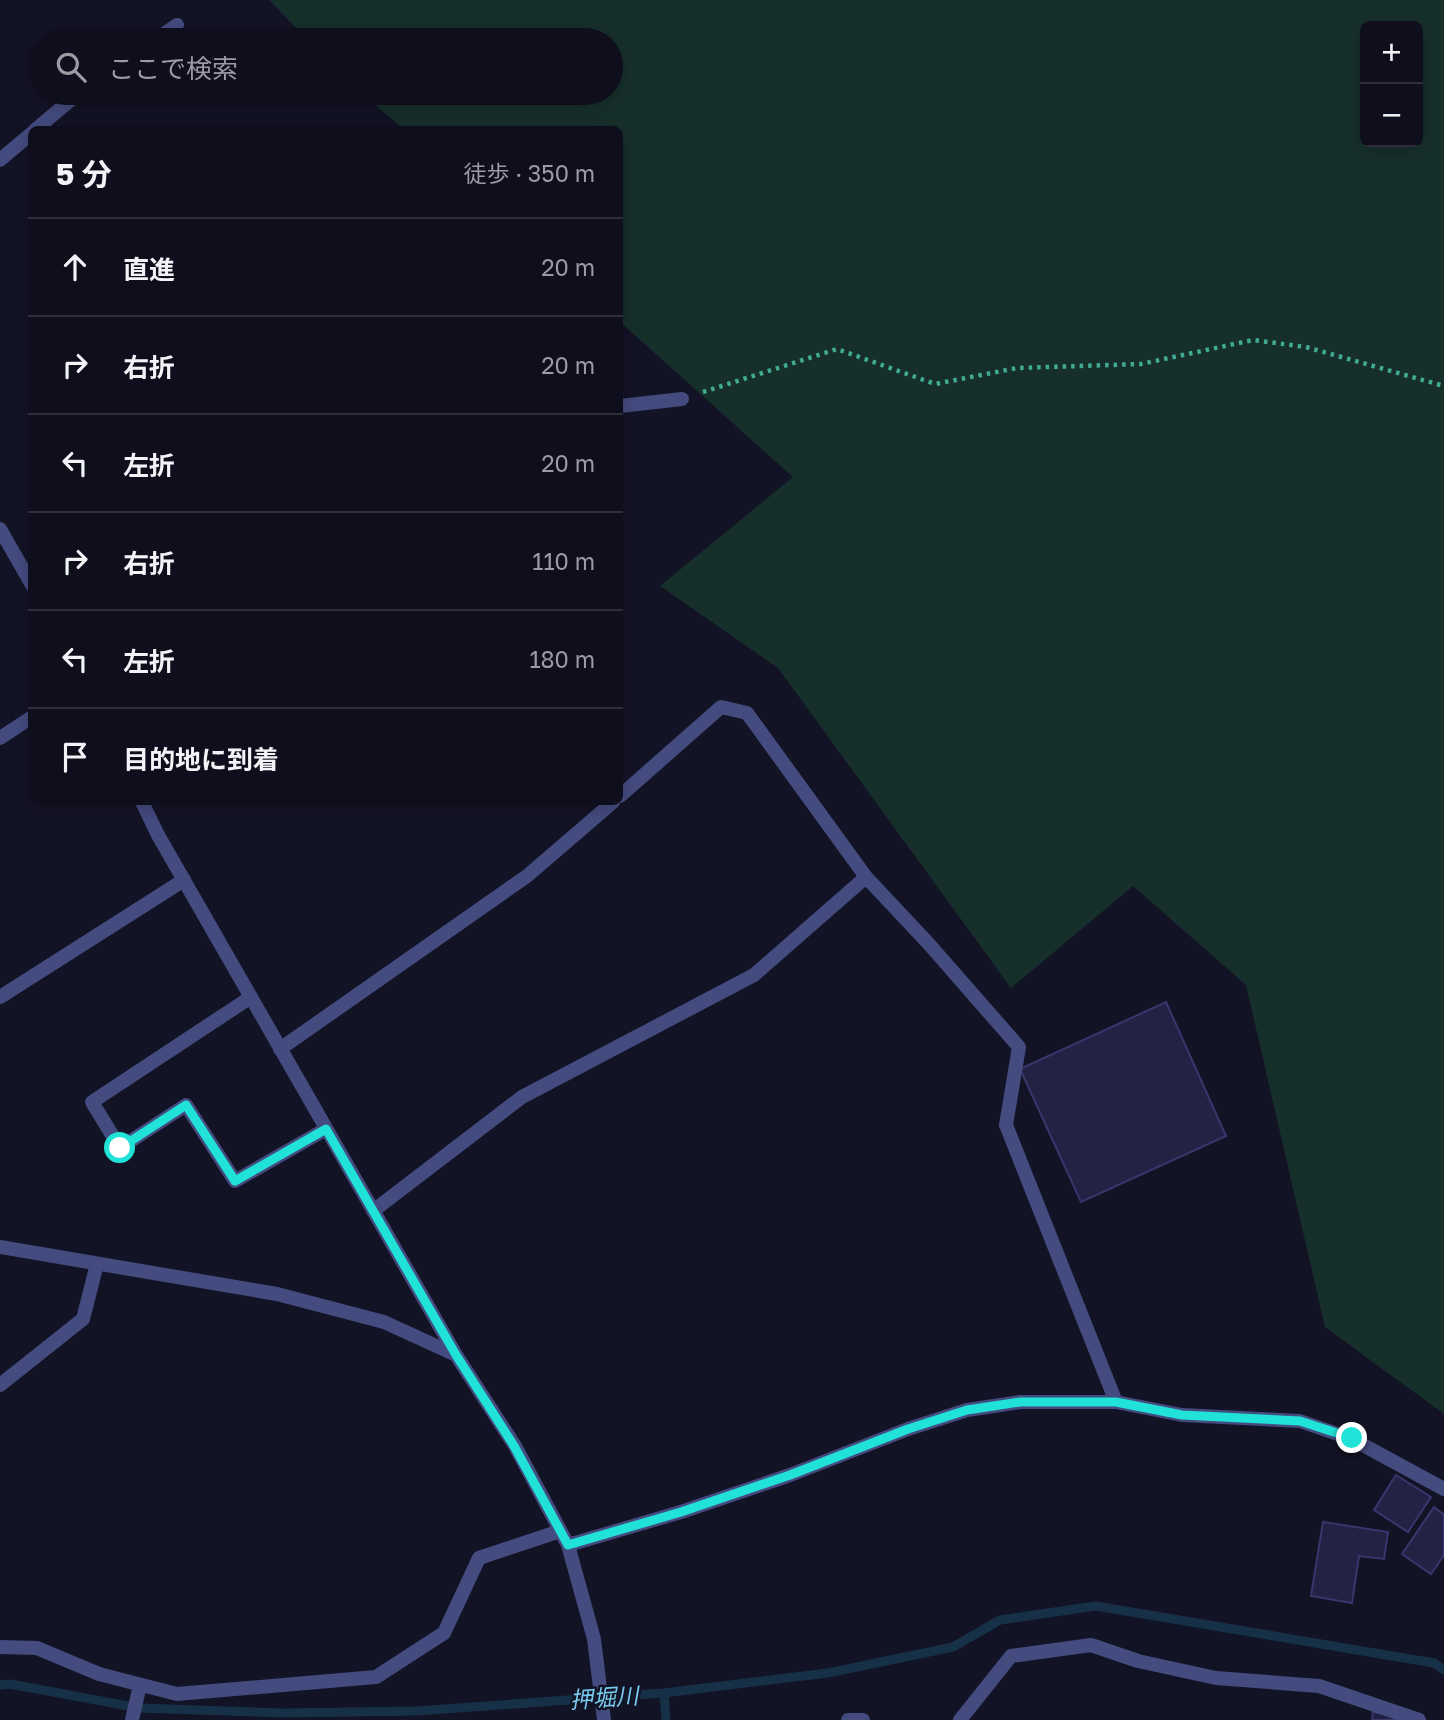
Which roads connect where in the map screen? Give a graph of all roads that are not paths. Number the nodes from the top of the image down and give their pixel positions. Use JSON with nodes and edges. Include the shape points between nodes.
{"nodes":[{"id":1,"x":177,"y":25,"type":"dead end"},
{"id":2,"x":173,"y":28,"type":"edge"},
{"id":3,"x":64,"y":105,"type":"edge"},
{"id":4,"x":39,"y":126,"type":"edge"},
{"id":5,"x":28,"y":135,"type":"edge"},
{"id":6,"x":0,"y":160,"type":"edge"},
{"id":7,"x":682,"y":399,"type":"road end"},
{"id":8,"x":623,"y":406,"type":"edge"},
{"id":9,"x":0,"y":529,"type":"edge"},
{"id":10,"x":28,"y":578,"type":"edge"},
{"id":11,"x":28,"y":720,"type":"edge"},
{"id":12,"x":0,"y":738,"type":"edge"},
{"id":13,"x":623,"y":793,"type":"edge"},
{"id":14,"x":144,"y":805,"type":"edge"},
{"id":15,"x":610,"y":805,"type":"edge"},
{"id":16,"x":866,"y":877,"type":"junction"},
{"id":17,"x":184,"y":880,"type":"junction"},
{"id":18,"x":0,"y":997,"type":"edge"},
{"id":19,"x":251,"y":997,"type":"junction"},
{"id":20,"x":280,"y":1049,"type":"junction"},
{"id":21,"x":326,"y":1129,"type":"junction"},
{"id":22,"x":373,"y":1211,"type":"junction"},
{"id":23,"x":0,"y":1247,"type":"edge"},
{"id":24,"x":97,"y":1264,"type":"junction"},
{"id":25,"x":456,"y":1355,"type":"junction"},
{"id":26,"x":0,"y":1385,"type":"edge"},
{"id":27,"x":1116,"y":1402,"type":"junction"},
{"id":28,"x":1444,"y":1489,"type":"edge"},
{"id":29,"x":560,"y":1531,"type":"junction"},
{"id":30,"x":568,"y":1545,"type":"junction"},
{"id":31,"x":0,"y":1647,"type":"edge"},
{"id":32,"x":139,"y":1686,"type":"junction"},
{"id":33,"x":132,"y":1720,"type":"edge"},
{"id":34,"x":604,"y":1720,"type":"edge"},
{"id":35,"x":848,"y":1720,"type":"edge"},
{"id":36,"x":863,"y":1720,"type":"edge"},
{"id":37,"x":960,"y":1720,"type":"edge"},
{"id":38,"x":1419,"y":1720,"type":"edge"}],
"edges":[{"from":1,"to":2,"type":"street"},
{"from":3,"to":4,"type":"street"},
{"from":5,"to":6,"type":"street"},
{"from":7,"to":8,"type":"street"},
{"from":9,"to":10,"type":"street"},
{"from":11,"to":12,"type":"street"},
{"from":13,"to":16,"type":"street","via":[[722,707],[747,713]]},
{"from":14,"to":17,"type":"street"},
{"from":15,"to":20,"type":"street","via":[[527,876]]},
{"from":16,"to":22,"type":"street","via":[[754,975],[522,1097]]},
{"from":16,"to":27,"type":"street","via":[[1019,1047],[1006,1125]]},
{"from":17,"to":18,"type":"street"},
{"from":17,"to":19,"type":"street"},
{"from":19,"to":20,"type":"street"},
{"from":19,"to":21,"type":"street","via":[[92,1102],[120,1148],[186,1105],[235,1181]]},
{"from":20,"to":21,"type":"street"},
{"from":21,"to":22,"type":"street"},
{"from":22,"to":25,"type":"street"},
{"from":23,"to":24,"type":"street"},
{"from":24,"to":25,"type":"street","via":[[277,1294],[384,1322]]},
{"from":24,"to":26,"type":"street","via":[[83,1319]]},
{"from":25,"to":29,"type":"street","via":[[514,1446]]},
{"from":27,"to":28,"type":"street","via":[[1182,1415],[1300,1421],[1352,1438]]},
{"from":27,"to":30,"type":"street","via":[[1020,1402],[967,1410],[693,1508]]},
{"from":29,"to":30,"type":"street"},
{"from":29,"to":32,"type":"street","via":[[479,1558],[444,1633],[376,1677],[177,1694]]},
{"from":30,"to":34,"type":"street","via":[[594,1639]]},
{"from":31,"to":32,"type":"street","via":[[37,1648]]},
{"from":32,"to":33,"type":"street"},
{"from":35,"to":36,"type":"street"},
{"from":37,"to":38,"type":"street","via":[[1011,1656],[1091,1645],[1216,1678],[1319,1686]]}]}
